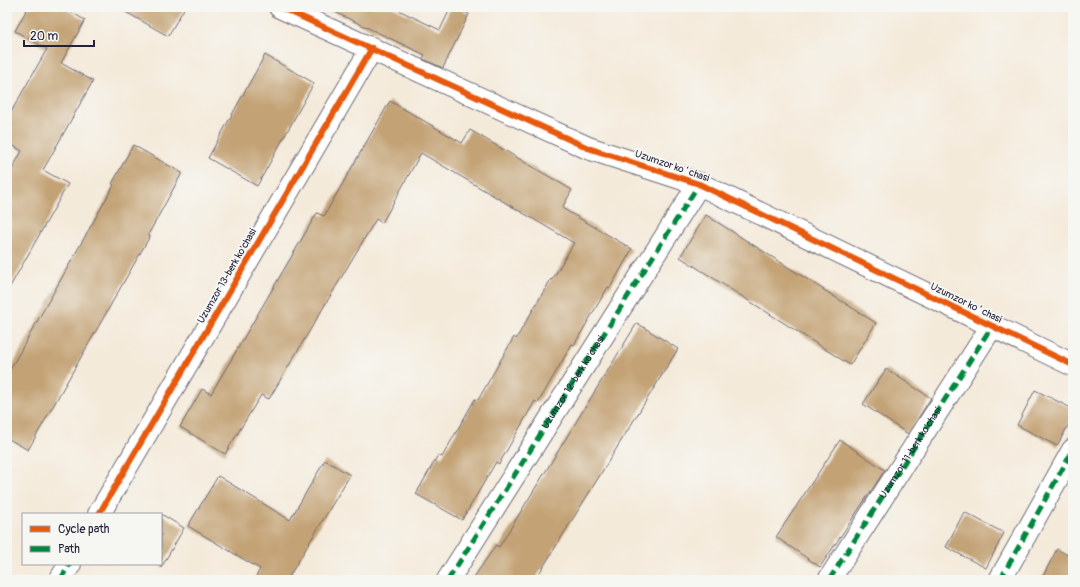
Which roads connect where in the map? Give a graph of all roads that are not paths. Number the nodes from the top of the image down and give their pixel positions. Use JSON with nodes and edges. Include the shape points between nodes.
{"nodes":[{"id":1,"x":280,"y":7,"type":"edge"},
{"id":2,"x":372,"y":48,"type":"junction"},
{"id":3,"x":699,"y":184,"type":"junction"},
{"id":4,"x":992,"y":326,"type":"junction"},
{"id":5,"x":1073,"y":365,"type":"edge"},
{"id":6,"x":1073,"y":450,"type":"edge"},
{"id":7,"x":100,"y":513,"type":"edge"},
{"id":8,"x":69,"y":565,"type":"edge"},
{"id":9,"x":60,"y":580,"type":"edge"},
{"id":10,"x":448,"y":580,"type":"edge"},
{"id":11,"x":829,"y":580,"type":"edge"},
{"id":12,"x":1000,"y":580,"type":"edge"}],
"edges":[{"from":1,"to":2,"type":"street","name":"Uzumzor koʻchasi"},
{"from":2,"to":3,"type":"street","name":"Uzumzor koʻchasi","via":[[588,148]]},
{"from":2,"to":7,"type":"street","name":"Uzumzor 13-berk ko'chasi"},
{"from":3,"to":4,"type":"street","name":"Uzumzor koʻchasi"},
{"from":3,"to":10,"type":"street","name":"Uzumzor 12-berk ko'chasi"},
{"from":4,"to":5,"type":"street","name":"Uzumzor koʻchasi"},
{"from":4,"to":11,"type":"street","name":"Uzumzor 11-berk ko'chasi"},
{"from":6,"to":12,"type":"street"},
{"from":8,"to":9,"type":"street"}]}
